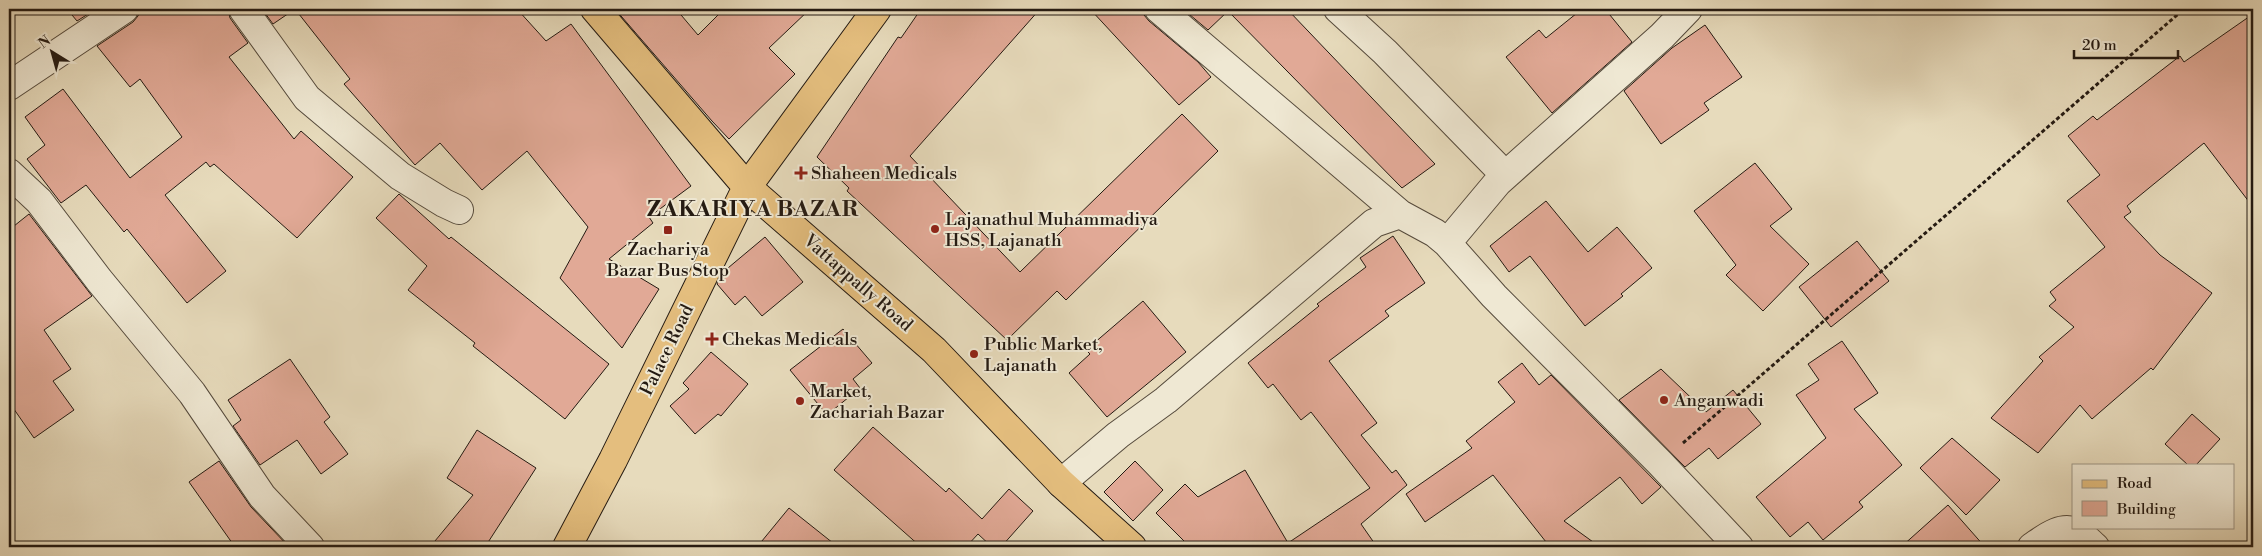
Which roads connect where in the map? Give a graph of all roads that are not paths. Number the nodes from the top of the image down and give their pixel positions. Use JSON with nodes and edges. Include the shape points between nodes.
{"nodes":[{"id":1,"x":124,"y":9,"type":"edge"},
{"id":2,"x":243,"y":9,"type":"edge"},
{"id":3,"x":595,"y":9,"type":"edge"},
{"id":4,"x":877,"y":9,"type":"edge"},
{"id":5,"x":1159,"y":9,"type":"edge"},
{"id":6,"x":1338,"y":9,"type":"edge"},
{"id":7,"x":1688,"y":9,"type":"edge"},
{"id":8,"x":9,"y":86,"type":"edge"},
{"id":9,"x":9,"y":174,"type":"edge"},
{"id":10,"x":1506,"y":175,"type":"junction"},
{"id":11,"x":747,"y":187,"type":"junction"},
{"id":12,"x":459,"y":210,"type":"dead end"},
{"id":13,"x":1400,"y":214,"type":"junction"},
{"id":14,"x":1447,"y":243,"type":"junction"},
{"id":15,"x":1062,"y":482,"type":"junction"},
{"id":16,"x":310,"y":547,"type":"edge"},
{"id":17,"x":567,"y":547,"type":"edge"},
{"id":18,"x":1132,"y":547,"type":"edge"},
{"id":19,"x":1738,"y":547,"type":"edge"},
{"id":20,"x":2032,"y":547,"type":"edge"},
{"id":21,"x":2095,"y":547,"type":"edge"}],
"edges":[{"from":1,"to":8,"type":"street"},
{"from":2,"to":12,"type":"street","via":[[307,98],[400,176]]},
{"from":3,"to":11,"type":"main road","name":"Vattappally Road"},
{"from":4,"to":11,"type":"main road","name":"Palace Road"},
{"from":5,"to":13,"type":"street"},
{"from":6,"to":10,"type":"street"},
{"from":7,"to":10,"type":"street"},
{"from":9,"to":16,"type":"street","via":[[39,200],[192,393],[262,496]]},
{"from":10,"to":14,"type":"street"},
{"from":11,"to":15,"type":"main road","name":"Vattappally Road","via":[[934,350]]},
{"from":11,"to":17,"type":"main road","name":"Palace Road"},
{"from":13,"to":14,"type":"street","via":[[1436,233]]},
{"from":13,"to":15,"type":"street","via":[[1374,222],[1166,400]]},
{"from":14,"to":19,"type":"street","via":[[1494,296],[1660,463]]},
{"from":15,"to":18,"type":"main road","name":"Vattappally Road"},
{"from":20,"to":21,"type":"street","via":[[2052,533],[2067,530],[2077,532]]}]}
